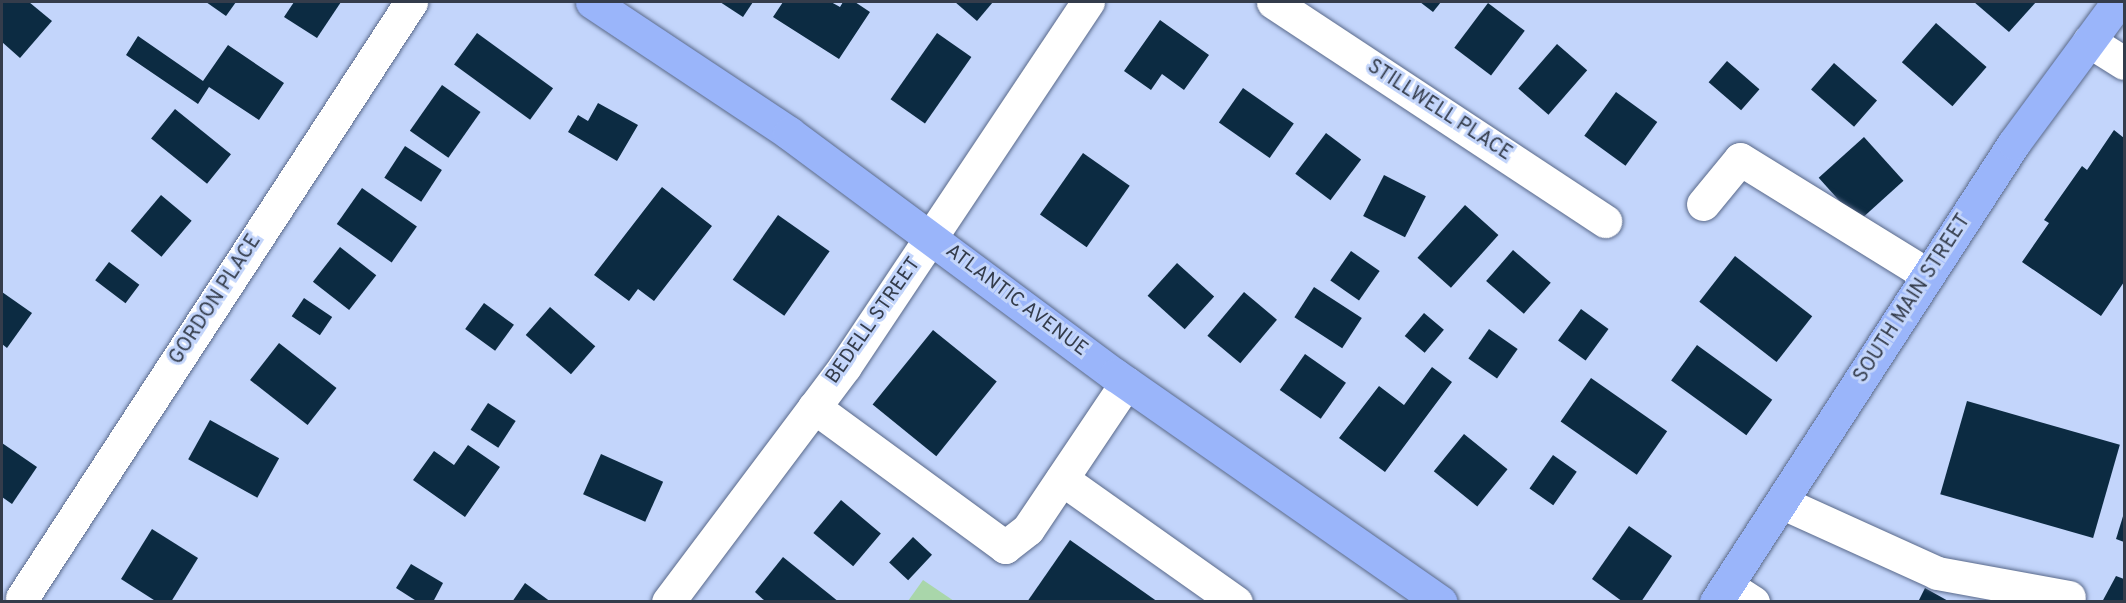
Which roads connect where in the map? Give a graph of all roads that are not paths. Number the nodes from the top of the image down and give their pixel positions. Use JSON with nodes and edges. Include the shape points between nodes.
{"nodes":[{"id":1,"x":411,"y":2,"type":"edge"},
{"id":2,"x":592,"y":2,"type":"edge"},
{"id":3,"x":1088,"y":2,"type":"edge"},
{"id":4,"x":1273,"y":2,"type":"edge"},
{"id":5,"x":2118,"y":2,"type":"edge"},
{"id":6,"x":2089,"y":41,"type":"junction"},
{"id":7,"x":2124,"y":63,"type":"edge"},
{"id":8,"x":1703,"y":204,"type":"dead end"},
{"id":9,"x":1605,"y":221,"type":"dead end"},
{"id":10,"x":931,"y":238,"type":"junction"},
{"id":11,"x":1928,"y":275,"type":"junction"},
{"id":12,"x":1126,"y":382,"type":"junction"},
{"id":13,"x":813,"y":407,"type":"junction"},
{"id":14,"x":1062,"y":479,"type":"junction"},
{"id":15,"x":1783,"y":503,"type":"junction"},
{"id":16,"x":17,"y":594,"type":"edge"},
{"id":17,"x":1732,"y":596,"type":"edge"},
{"id":18,"x":2069,"y":597,"type":"dead end"},
{"id":19,"x":668,"y":602,"type":"edge"},
{"id":20,"x":1236,"y":602,"type":"edge"},
{"id":21,"x":1441,"y":602,"type":"edge"}],
"edges":[{"from":1,"to":16,"type":"street","name":"GORDON PLACE"},
{"from":2,"to":10,"type":"main road","name":"ATLANTIC AVENUE","via":[[789,133]]},
{"from":3,"to":10,"type":"street","name":"BEDELL STREET"},
{"from":4,"to":9,"type":"street","name":"STILLWELL PLACE"},
{"from":5,"to":6,"type":"main road","name":"SOUTH MAIN STREET"},
{"from":6,"to":7,"type":"street"},
{"from":6,"to":11,"type":"main road","name":"SOUTH MAIN STREET","via":[[2014,143]]},
{"from":8,"to":11,"type":"street","via":[[1740,159]]},
{"from":10,"to":12,"type":"main road","name":"ATLANTIC AVENUE"},
{"from":10,"to":13,"type":"street","name":"BEDELL STREET"},
{"from":11,"to":15,"type":"main road","name":"SOUTH MAIN STREET"},
{"from":12,"to":14,"type":"street"},
{"from":12,"to":21,"type":"main road","name":"ATLANTIC AVENUE"},
{"from":13,"to":14,"type":"street","via":[[1005,547],[1028,529]]},
{"from":13,"to":19,"type":"street","name":"BEDELL STREET"},
{"from":14,"to":20,"type":"street"},
{"from":15,"to":17,"type":"main road","name":"SOUTH MAIN STREET"},
{"from":15,"to":18,"type":"street","via":[[1937,573]]}]}
